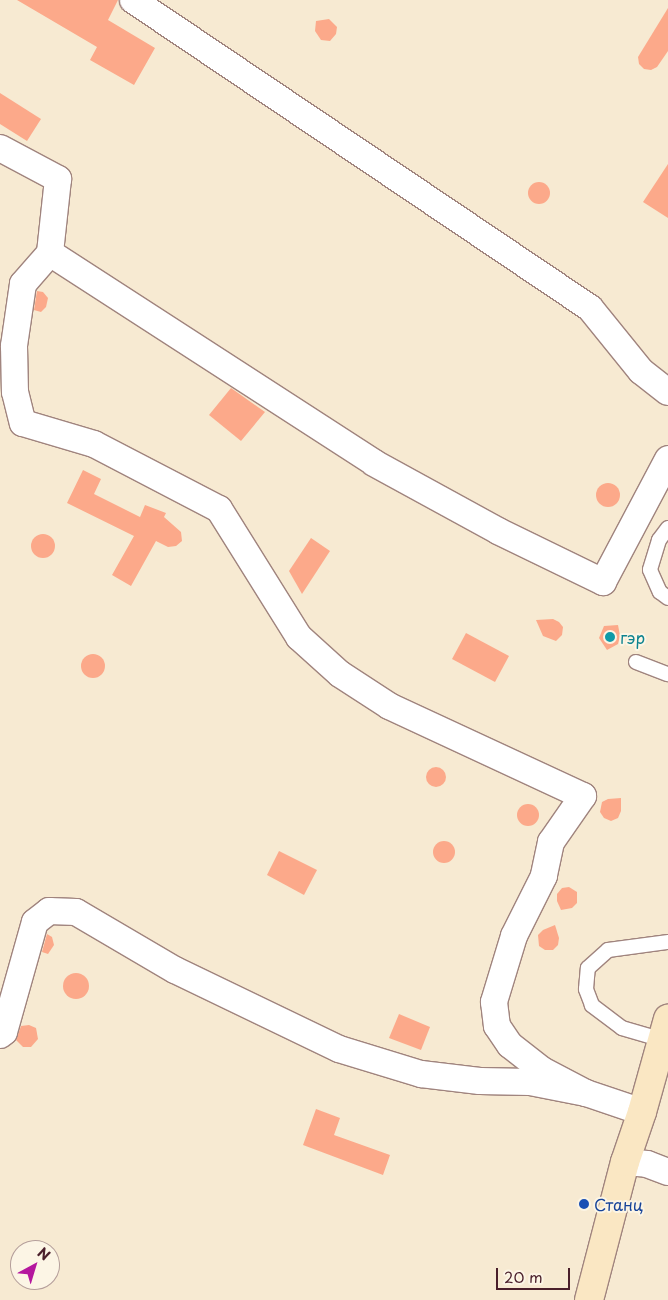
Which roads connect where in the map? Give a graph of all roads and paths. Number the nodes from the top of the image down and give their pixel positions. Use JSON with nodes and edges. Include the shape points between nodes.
{"nodes":[{"id":1,"x":133,"y":0,"type":"edge"},
{"id":2,"x":0,"y":148,"type":"edge"},
{"id":3,"x":50,"y":253,"type":"junction"},
{"id":4,"x":668,"y":392,"type":"edge"},
{"id":5,"x":668,"y":460,"type":"edge"},
{"id":6,"x":668,"y":528,"type":"edge"},
{"id":7,"x":668,"y":598,"type":"edge"},
{"id":8,"x":636,"y":662,"type":"dead end"},
{"id":9,"x":668,"y":674,"type":"edge"},
{"id":10,"x":668,"y":942,"type":"edge"},
{"id":11,"x":0,"y":1035,"type":"edge"},
{"id":12,"x":664,"y":1047,"type":"edge"},
{"id":13,"x":586,"y":1093,"type":"junction"},
{"id":14,"x":642,"y":1112,"type":"junction"},
{"id":15,"x":625,"y":1162,"type":"junction"},
{"id":16,"x":668,"y":1172,"type":"edge"},
{"id":17,"x":589,"y":1300,"type":"edge"}],
"edges":[{"from":1,"to":4,"type":"street","via":[[590,308],[641,370]]},
{"from":2,"to":3,"type":"street","via":[[58,179]]},
{"from":3,"to":5,"type":"street","via":[[374,462],[498,531],[603,582]]},
{"from":3,"to":13,"type":"street","via":[[23,284],[14,346],[14,392],[23,423],[94,444],[219,509],[299,637],[340,674],[390,706],[583,796],[551,842],[544,876],[514,936],[494,1002],[497,1026],[510,1045],[542,1070]]},
{"from":6,"to":7,"type":"lane","via":[[659,540],[650,570],[660,592]]},
{"from":8,"to":9,"type":"lane"},
{"from":10,"to":12,"type":"lane","via":[[608,950],[588,968],[586,989],[592,1005],[622,1028]]},
{"from":11,"to":13,"type":"street","via":[[4,1032],[36,922],[49,911],[76,912],[175,970],[339,1048],[421,1074],[480,1081],[530,1082]]},
{"from":12,"to":14,"type":"main road"},
{"from":13,"to":14,"type":"street"},
{"from":14,"to":15,"type":"main road"},
{"from":15,"to":16,"type":"street","via":[[647,1164]]},
{"from":15,"to":17,"type":"main road"}]}
